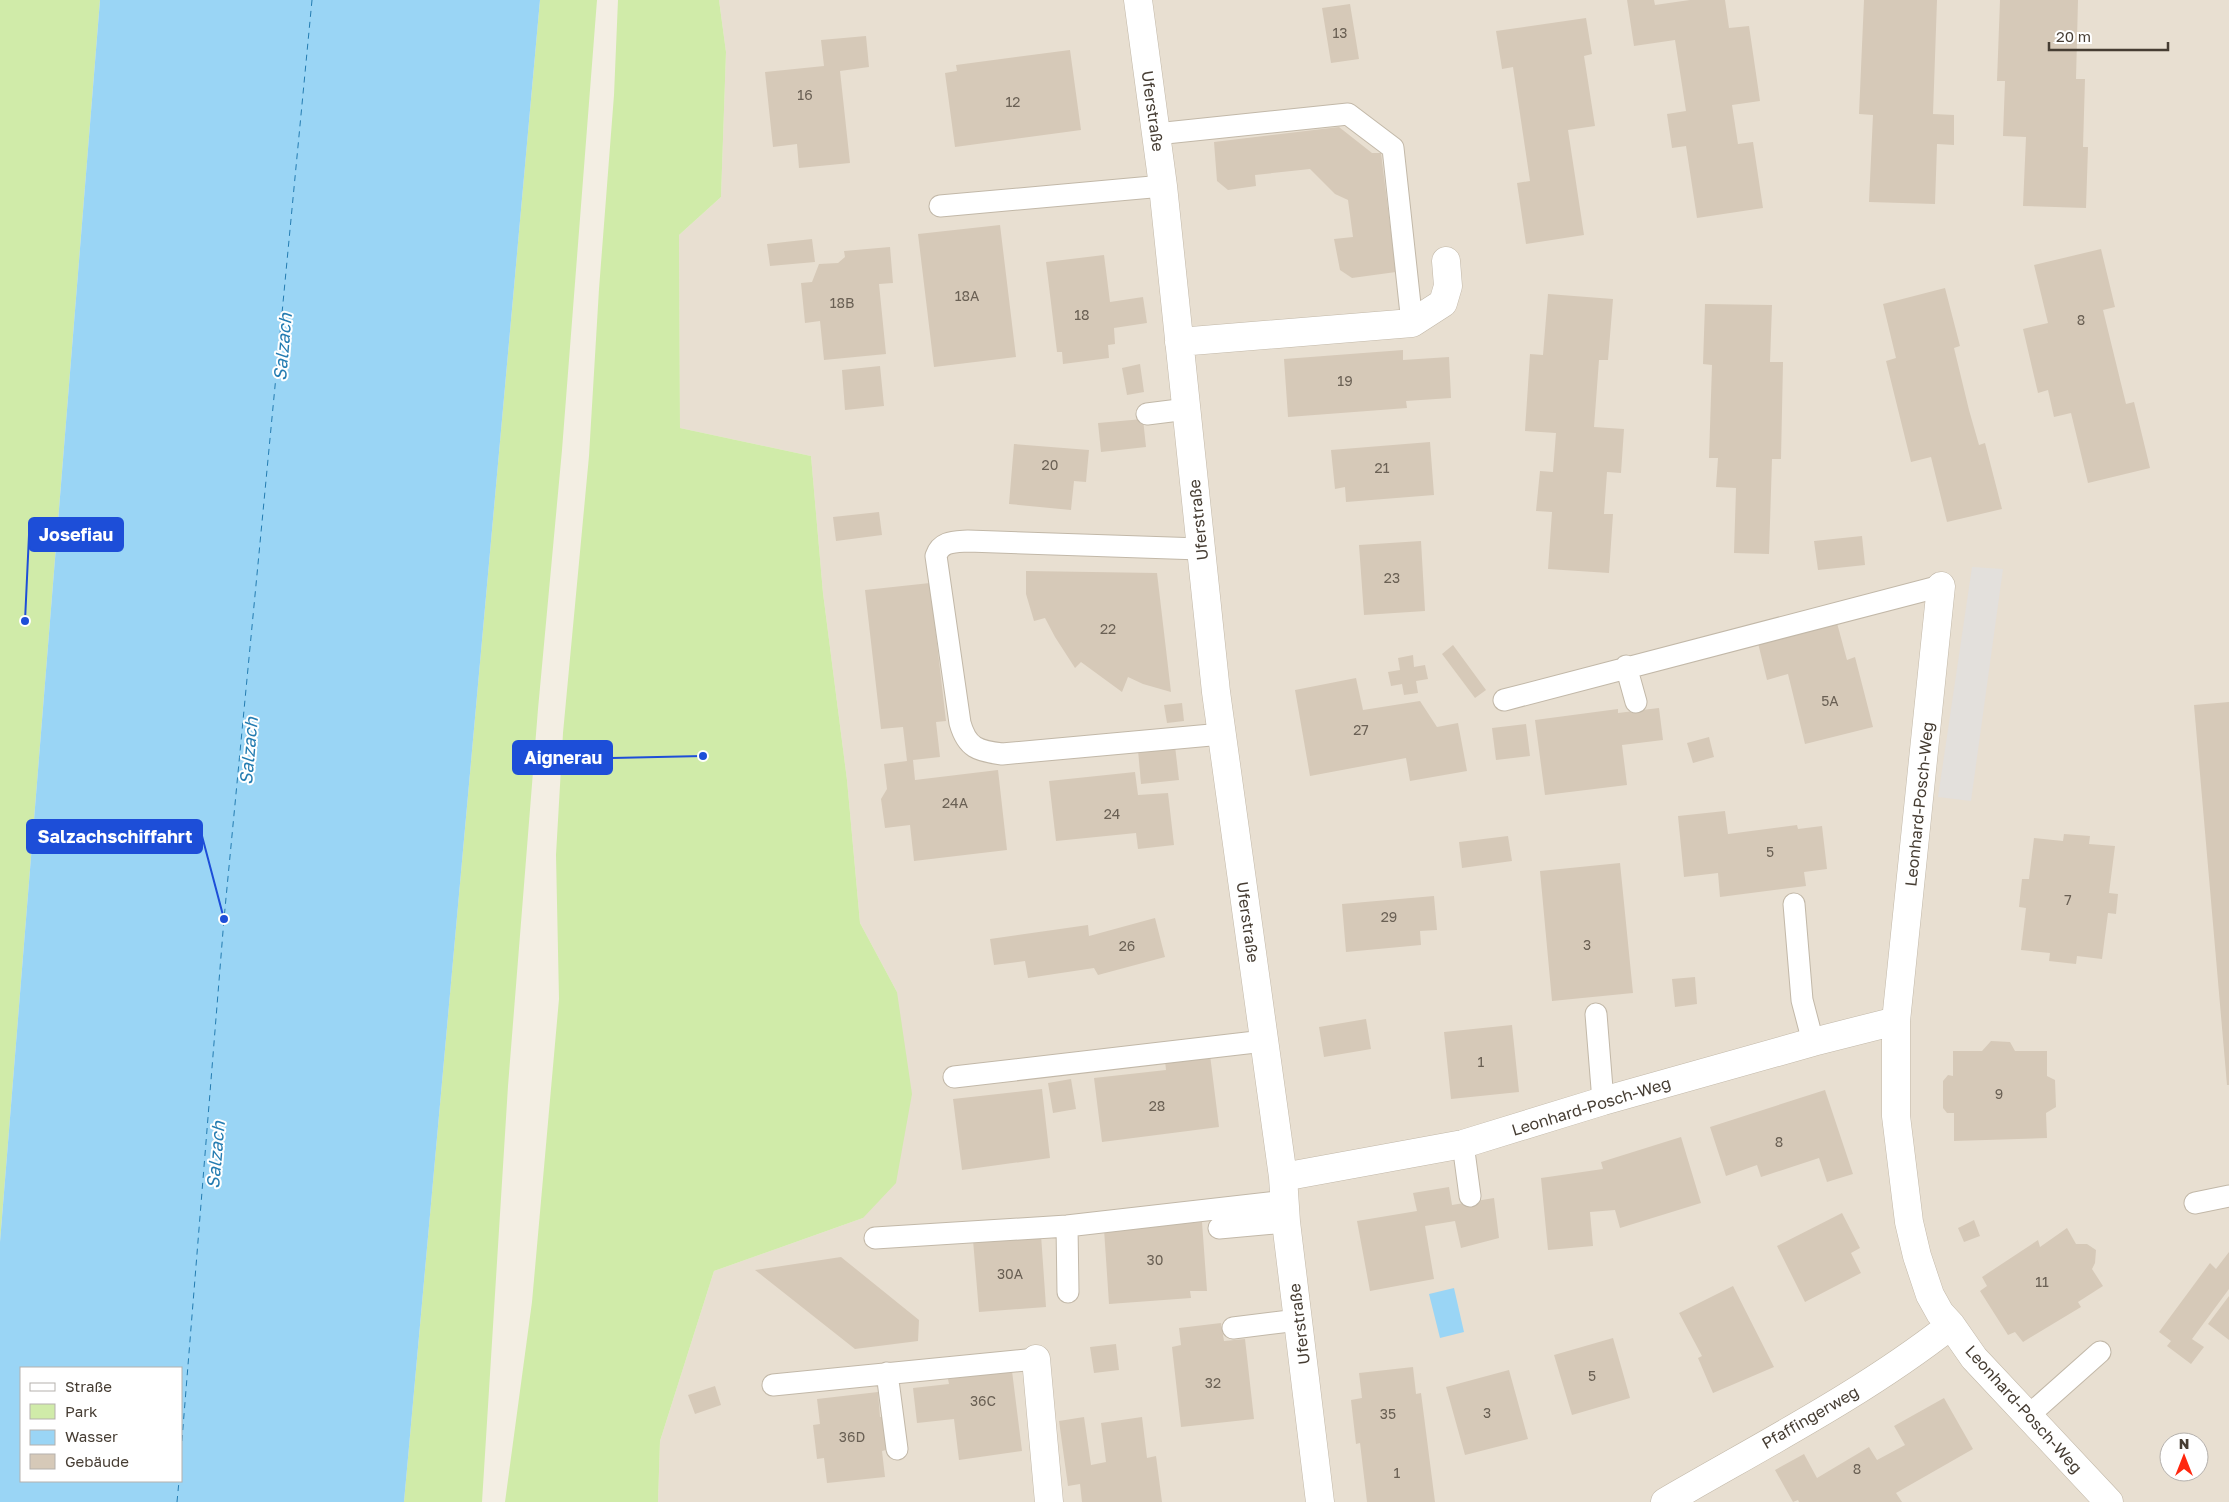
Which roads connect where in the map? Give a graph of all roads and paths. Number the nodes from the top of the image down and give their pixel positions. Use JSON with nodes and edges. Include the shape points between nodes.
{"nodes":[{"id":1,"x":1138,"y":0,"type":"edge"},
{"id":2,"x":1156,"y":134,"type":"junction"},
{"id":3,"x":1163,"y":186,"type":"junction"},
{"id":4,"x":940,"y":206,"type":"dead end"},
{"id":5,"x":1446,"y":260,"type":"dead end"},
{"id":6,"x":1412,"y":323,"type":"junction"},
{"id":7,"x":1179,"y":342,"type":"junction"},
{"id":8,"x":1187,"y":409,"type":"junction"},
{"id":9,"x":1147,"y":414,"type":"dead end"},
{"id":10,"x":1200,"y":549,"type":"junction"},
{"id":11,"x":1941,"y":586,"type":"joint"},
{"id":12,"x":1626,"y":666,"type":"junction"},
{"id":13,"x":1504,"y":700,"type":"dead end"},
{"id":14,"x":1636,"y":702,"type":"dead end"},
{"id":15,"x":1222,"y":734,"type":"junction"},
{"id":16,"x":1794,"y":904,"type":"dead end"},
{"id":17,"x":1596,"y":1014,"type":"dead end"},
{"id":18,"x":1896,"y":1021,"type":"junction"},
{"id":19,"x":1264,"y":1041,"type":"junction"},
{"id":20,"x":1813,"y":1042,"type":"junction"},
{"id":21,"x":954,"y":1077,"type":"dead end"},
{"id":22,"x":1603,"y":1102,"type":"junction"},
{"id":23,"x":1463,"y":1144,"type":"junction"},
{"id":24,"x":1470,"y":1196,"type":"dead end"},
{"id":25,"x":2229,"y":1196,"type":"edge"},
{"id":26,"x":1285,"y":1200,"type":"junction"},
{"id":27,"x":2195,"y":1203,"type":"dead end"},
{"id":28,"x":1067,"y":1226,"type":"junction"},
{"id":29,"x":1219,"y":1228,"type":"dead end"},
{"id":30,"x":875,"y":1238,"type":"dead end"},
{"id":31,"x":1068,"y":1292,"type":"dead end"},
{"id":32,"x":1298,"y":1320,"type":"junction"},
{"id":33,"x":1951,"y":1325,"type":"junction"},
{"id":34,"x":1233,"y":1328,"type":"dead end"},
{"id":35,"x":2100,"y":1352,"type":"dead end"},
{"id":36,"x":1036,"y":1359,"type":"joint"},
{"id":37,"x":887,"y":1372,"type":"junction"},
{"id":38,"x":773,"y":1385,"type":"dead end"},
{"id":39,"x":2028,"y":1416,"type":"junction"},
{"id":40,"x":897,"y":1449,"type":"dead end"},
{"id":41,"x":1049,"y":1502,"type":"edge"},
{"id":42,"x":1320,"y":1502,"type":"edge"},
{"id":43,"x":1665,"y":1502,"type":"edge"},
{"id":44,"x":2109,"y":1502,"type":"edge"}],
"edges":[{"from":1,"to":2,"type":"street","name":"Uferstraße"},
{"from":2,"to":3,"type":"street","name":"Uferstraße"},
{"from":2,"to":6,"type":"lane","via":[[1348,114],[1393,148]]},
{"from":3,"to":4,"type":"lane"},
{"from":3,"to":7,"type":"street","name":"Uferstraße"},
{"from":5,"to":6,"type":"street","via":[[1448,286],[1443,303]]},
{"from":6,"to":7,"type":"street"},
{"from":7,"to":8,"type":"street","name":"Uferstraße"},
{"from":8,"to":9,"type":"lane"},
{"from":8,"to":10,"type":"street","name":"Uferstraße"},
{"from":10,"to":15,"type":"street","name":"Uferstraße"},
{"from":10,"to":15,"type":"lane","via":[[968,542],[946,544],[938,549],[936,556],[960,723],[963,734],[978,750],[1002,754]]},
{"from":11,"to":12,"type":"lane"},
{"from":11,"to":18,"type":"street","name":"Leonhard-Posch-Weg"},
{"from":12,"to":13,"type":"lane"},
{"from":12,"to":14,"type":"lane"},
{"from":15,"to":19,"type":"street","name":"Uferstraße"},
{"from":16,"to":20,"type":"lane","via":[[1802,1000]]},
{"from":17,"to":22,"type":"lane"},
{"from":18,"to":20,"type":"street","name":"Leonhard-Posch-Weg"},
{"from":18,"to":33,"type":"street","name":"Leonhard-Posch-Weg","via":[[1896,1116],[1909,1222],[1930,1294]]},
{"from":19,"to":21,"type":"lane"},
{"from":19,"to":26,"type":"street","name":"Uferstraße"},
{"from":20,"to":22,"type":"street","name":"Leonhard-Posch-Weg"},
{"from":22,"to":23,"type":"street","name":"Leonhard-Posch-Weg"},
{"from":23,"to":24,"type":"lane"},
{"from":23,"to":26,"type":"street","name":"Leonhard-Posch-Weg"},
{"from":25,"to":27,"type":"lane"},
{"from":26,"to":28,"type":"lane"},
{"from":26,"to":29,"type":"lane"},
{"from":26,"to":32,"type":"street","name":"Uferstraße"},
{"from":28,"to":30,"type":"lane"},
{"from":28,"to":31,"type":"lane"},
{"from":32,"to":34,"type":"lane"},
{"from":32,"to":42,"type":"street","name":"Uferstraße"},
{"from":33,"to":39,"type":"street","name":"Leonhard-Posch-Weg","via":[[1974,1358]]},
{"from":33,"to":43,"type":"street","name":"Pfaffingerweg","via":[[1877,1377]]},
{"from":35,"to":39,"type":"lane"},
{"from":36,"to":37,"type":"lane"},
{"from":36,"to":41,"type":"street"},
{"from":37,"to":38,"type":"lane"},
{"from":37,"to":40,"type":"lane"},
{"from":39,"to":44,"type":"street","name":"Leonhard-Posch-Weg"}]}
